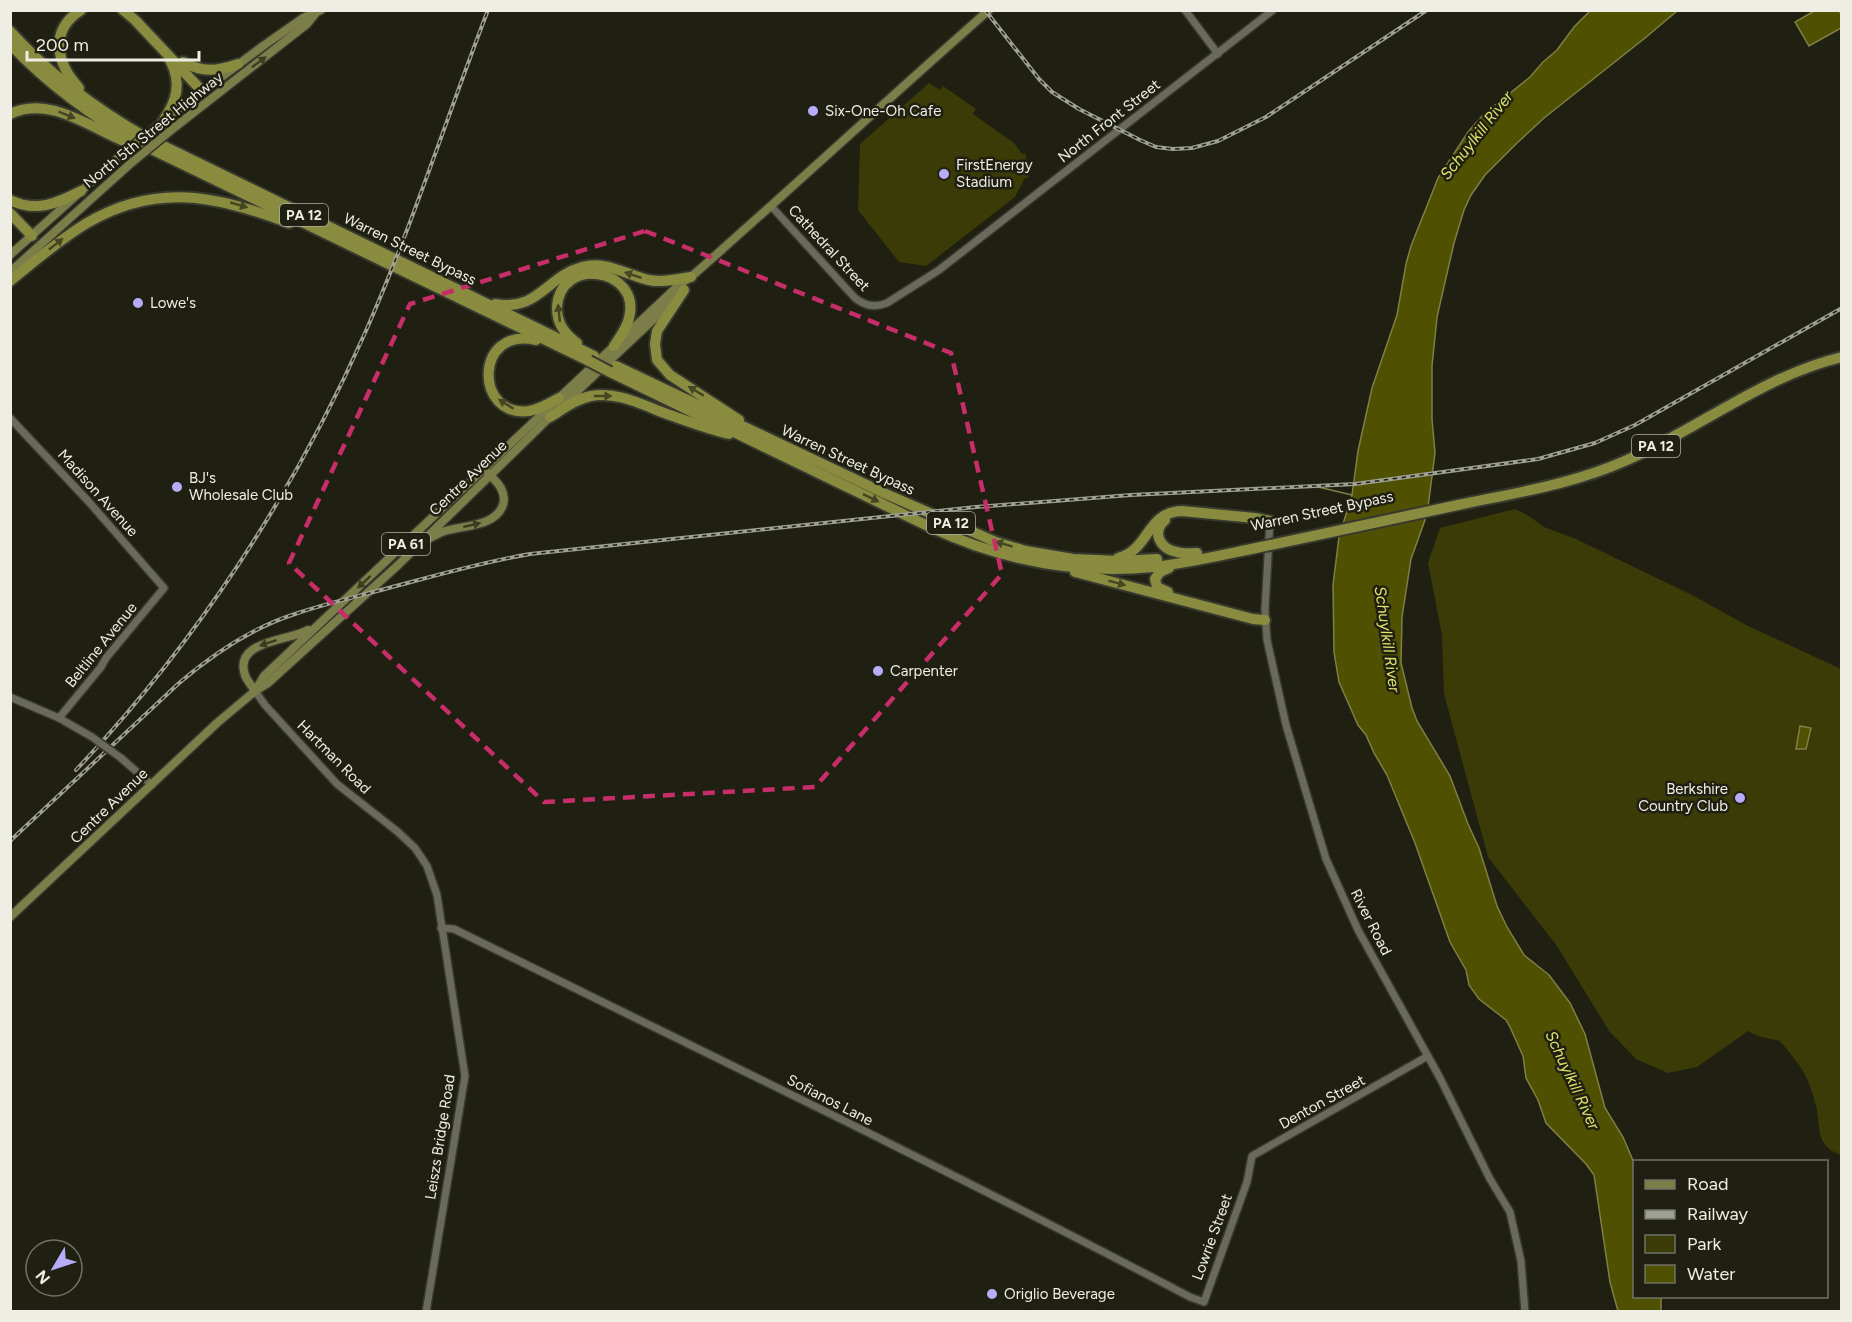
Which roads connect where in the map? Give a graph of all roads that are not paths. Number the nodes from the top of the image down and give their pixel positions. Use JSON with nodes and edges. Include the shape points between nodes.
{"nodes":[{"id":1,"x":81,"y":10,"type":"edge"},
{"id":2,"x":123,"y":10,"type":"edge"},
{"id":3,"x":134,"y":10,"type":"edge"},
{"id":4,"x":989,"y":10,"type":"edge"},
{"id":5,"x":1185,"y":10,"type":"edge"},
{"id":6,"x":1273,"y":10,"type":"edge"},
{"id":7,"x":318,"y":12,"type":"edge"},
{"id":8,"x":10,"y":31,"type":"edge"},
{"id":9,"x":10,"y":44,"type":"edge"},
{"id":10,"x":167,"y":54,"type":"junction"},
{"id":11,"x":1218,"y":54,"type":"junction"},
{"id":12,"x":183,"y":62,"type":"junction"},
{"id":13,"x":238,"y":64,"type":"junction"},
{"id":14,"x":207,"y":92,"type":"junction"},
{"id":15,"x":98,"y":108,"type":"junction"},
{"id":16,"x":10,"y":114,"type":"edge"},
{"id":17,"x":163,"y":121,"type":"junction"},
{"id":18,"x":167,"y":157,"type":"junction"},
{"id":19,"x":81,"y":191,"type":"junction"},
{"id":20,"x":10,"y":200,"type":"edge"},
{"id":21,"x":771,"y":206,"type":"junction"},
{"id":22,"x":10,"y":213,"type":"edge"},
{"id":23,"x":32,"y":236,"type":"junction"},
{"id":24,"x":44,"y":241,"type":"junction"},
{"id":25,"x":354,"y":247,"type":"junction"},
{"id":26,"x":10,"y":255,"type":"edge"},
{"id":27,"x":10,"y":272,"type":"edge"},
{"id":28,"x":691,"y":277,"type":"junction"},
{"id":29,"x":10,"y":281,"type":"edge"},
{"id":30,"x":684,"y":290,"type":"junction"},
{"id":31,"x":484,"y":302,"type":"junction"},
{"id":32,"x":870,"y":306,"type":"joint"},
{"id":33,"x":553,"y":344,"type":"junction"},
{"id":34,"x":614,"y":346,"type":"junction"},
{"id":35,"x":1842,"y":350,"type":"edge"},
{"id":36,"x":1842,"y":357,"type":"edge"},
{"id":37,"x":591,"y":358,"type":"junction"},
{"id":38,"x":559,"y":398,"type":"junction"},
{"id":39,"x":550,"y":417,"type":"junction"},
{"id":40,"x":10,"y":418,"type":"edge"},
{"id":41,"x":758,"y":439,"type":"junction"},
{"id":42,"x":803,"y":460,"type":"junction"},
{"id":43,"x":487,"y":472,"type":"junction"},
{"id":44,"x":1458,"y":501,"type":"junction"},
{"id":45,"x":1270,"y":521,"type":"junction"},
{"id":46,"x":420,"y":543,"type":"junction"},
{"id":47,"x":1256,"y":544,"type":"junction"},
{"id":48,"x":1197,"y":553,"type":"junction"},
{"id":49,"x":1103,"y":561,"type":"junction"},
{"id":50,"x":1183,"y":562,"type":"junction"},
{"id":51,"x":1040,"y":563,"type":"junction"},
{"id":52,"x":164,"y":588,"type":"joint"},
{"id":53,"x":1265,"y":620,"type":"junction"},
{"id":54,"x":321,"y":622,"type":"junction"},
{"id":55,"x":255,"y":691,"type":"junction"},
{"id":56,"x":10,"y":697,"type":"edge"},
{"id":57,"x":60,"y":718,"type":"junction"},
{"id":58,"x":152,"y":785,"type":"junction"},
{"id":59,"x":437,"y":895,"type":"joint"},
{"id":60,"x":10,"y":917,"type":"edge"},
{"id":61,"x":441,"y":928,"type":"junction"},
{"id":62,"x":1428,"y":1056,"type":"junction"},
{"id":63,"x":1247,"y":1182,"type":"joint"},
{"id":64,"x":1204,"y":1302,"type":"joint"},
{"id":65,"x":426,"y":1311,"type":"edge"},
{"id":66,"x":1525,"y":1311,"type":"edge"}],
"edges":[{"from":1,"to":15,"type":"highway","via":[[62,30],[60,54],[69,76]]},
{"from":2,"to":10,"type":"highway"},
{"from":3,"to":12,"type":"highway"},
{"from":4,"to":21,"type":"main road","name":"Centre Avenue","number":"PA 61"},
{"from":5,"to":11,"type":"street"},
{"from":6,"to":11,"type":"street","name":"North Front Street"},
{"from":7,"to":13,"type":"main road","name":"North 5th Street Highway","via":[[303,18]]},
{"from":14,"to":7,"type":"main road","name":"North 5th Street Highway","one_way":true,"via":[[307,24]]},
{"from":8,"to":15,"type":"highway","name":"Warren Street Bypass","number":"PA 12","via":[[50,71]]},
{"from":9,"to":18,"type":"highway","name":"Warren Street Bypass","number":"PA 12","via":[[81,106]]},
{"from":10,"to":14,"type":"highway"},
{"from":10,"to":17,"type":"highway","via":[[175,70],[177,87],[173,105]]},
{"from":11,"to":32,"type":"street","name":"North Front Street","via":[[939,270],[887,303]]},
{"from":12,"to":13,"type":"highway","via":[[209,70]]},
{"from":12,"to":14,"type":"highway"},
{"from":13,"to":14,"type":"main road","name":"North 5th Street Highway"},
{"from":14,"to":17,"type":"main road","name":"North 5th Street Highway"},
{"from":14,"to":24,"type":"main road","name":"North 5th Street Highway","bridge":true,"via":[[175,127]]},
{"from":15,"to":31,"type":"highway","name":"Warren Street Bypass","number":"PA 12","via":[[164,147]]},
{"from":16,"to":18,"type":"highway","one_way":true,"via":[[29,108],[58,111]]},
{"from":17,"to":19,"type":"main road","name":"North 5th Street Highway","bridge":true},
{"from":18,"to":25,"type":"highway","name":"Warren Street Bypass","number":"PA 12"},
{"from":19,"to":20,"type":"highway","via":[[44,206],[26,206]]},
{"from":19,"to":23,"type":"main road","name":"North 5th Street Highway"},
{"from":21,"to":28,"type":"main road","name":"Centre Avenue","number":"PA 61"},
{"from":21,"to":32,"type":"street","name":"Cathedral Street","via":[[855,298]]},
{"from":22,"to":23,"type":"highway"},
{"from":23,"to":24,"type":"main road"},
{"from":23,"to":26,"type":"main road","name":"North 5th Street Highway"},
{"from":24,"to":27,"type":"main road","name":"North 5th Street Highway"},
{"from":29,"to":25,"type":"highway","one_way":true,"via":[[86,223],[125,206],[165,198],[229,202]]},
{"from":25,"to":33,"type":"highway","name":"Warren Street Bypass","number":"PA 12"},
{"from":28,"to":30,"type":"main road","name":"Centre Avenue","number":"PA 61"},
{"from":28,"to":31,"type":"highway","one_way":true,"via":[[655,281],[587,265],[521,304]]},
{"from":28,"to":34,"type":"main road","name":"Centre Avenue","number":"PA 61"},
{"from":30,"to":39,"type":"main road","name":"Centre Avenue","number":"PA 61"},
{"from":41,"to":30,"type":"highway","one_way":true,"via":[[660,364],[655,350],[657,332]]},
{"from":31,"to":37,"type":"highway","name":"Warren Street Bypass","number":"PA 12"},
{"from":33,"to":37,"type":"highway","name":"Warren Street Bypass","number":"PA 12"},
{"from":38,"to":33,"type":"highway","one_way":true,"via":[[532,410],[512,409],[496,398],[488,376],[494,354],[509,341],[525,338]]},
{"from":37,"to":34,"type":"highway","one_way":true,"via":[[566,333],[558,318],[561,293],[578,276],[606,275],[627,293],[630,315]]},
{"from":34,"to":38,"type":"main road","name":"Centre Avenue","number":"PA 61"},
{"from":35,"to":44,"type":"highway","name":"Warren Street Bypass","number":"PA 12","via":[[1776,373],[1651,442],[1609,460]]},
{"from":36,"to":44,"type":"highway","name":"Warren Street Bypass","number":"PA 12","via":[[1778,379],[1611,467],[1564,482]]},
{"from":37,"to":41,"type":"highway","name":"Warren Street Bypass","number":"PA 12","bridge":true},
{"from":38,"to":43,"type":"main road","name":"Centre Avenue","number":"PA 61"},
{"from":39,"to":41,"type":"highway","one_way":true,"via":[[583,399],[611,395],[712,430]]},
{"from":39,"to":43,"type":"main road","name":"Centre Avenue","number":"PA 61"},
{"from":40,"to":52,"type":"street","name":"Madison Avenue"},
{"from":41,"to":42,"type":"highway","name":"Warren Street Bypass","number":"PA 12"},
{"from":49,"to":42,"type":"highway","name":"Warren Street Bypass","number":"PA 12","one_way":true,"via":[[1057,557],[996,542]]},
{"from":42,"to":51,"type":"highway","name":"Warren Street Bypass","number":"PA 12","one_way":true,"via":[[962,541]]},
{"from":43,"to":46,"type":"main road","name":"Centre Avenue","number":"PA 61"},
{"from":46,"to":43,"type":"main road","one_way":true,"via":[[443,531],[484,522],[496,515],[504,496]]},
{"from":43,"to":54,"type":"main road","name":"Centre Avenue","number":"PA 61","one_way":true},
{"from":44,"to":47,"type":"highway","name":"Warren Street Bypass","number":"PA 12","bridge":true},
{"from":45,"to":48,"type":"highway","via":[[1177,516],[1161,523],[1157,533],[1164,547]]},
{"from":45,"to":49,"type":"highway","via":[[1172,512],[1156,521],[1133,552]]},
{"from":45,"to":53,"type":"street","name":"River Road"},
{"from":46,"to":55,"type":"main road","name":"Centre Avenue","number":"PA 61"},
{"from":47,"to":48,"type":"highway","name":"Warren Street Bypass","number":"PA 12"},
{"from":47,"to":50,"type":"highway","name":"Warren Street Bypass","number":"PA 12"},
{"from":48,"to":49,"type":"highway","name":"Warren Street Bypass","number":"PA 12","via":[[1151,560]]},
{"from":50,"to":51,"type":"highway","name":"Warren Street Bypass","number":"PA 12","via":[[1119,569]]},
{"from":50,"to":53,"type":"highway","via":[[1158,574],[1157,587]]},
{"from":51,"to":53,"type":"highway","one_way":true},
{"from":52,"to":57,"type":"street","name":"Beltline Avenue"},
{"from":53,"to":62,"type":"street","name":"River Road","via":[[1284,716],[1326,860],[1358,930]]},
{"from":54,"to":55,"type":"main road","name":"Centre Avenue","number":"PA 61","via":[[264,676]]},
{"from":54,"to":55,"type":"main road","one_way":true,"via":[[300,635],[265,643],[253,650],[243,667]]},
{"from":55,"to":58,"type":"main road","name":"Centre Avenue","number":"PA 61"},
{"from":55,"to":59,"type":"street","name":"Hartman Road","via":[[338,784],[415,848],[427,866]]},
{"from":56,"to":57,"type":"street"},
{"from":57,"to":58,"type":"street","bridge":true,"via":[[121,758]]},
{"from":58,"to":60,"type":"main road","name":"Centre Avenue","number":"PA 61"},
{"from":59,"to":61,"type":"street","name":"Leiszs Bridge Road"},
{"from":61,"to":64,"type":"street","name":"Sofianos Lane","via":[[454,929],[544,973]]},
{"from":61,"to":65,"type":"street","name":"Leiszs Bridge Road","via":[[465,1076]]},
{"from":62,"to":63,"type":"street","name":"Denton Street","via":[[1252,1156]]},
{"from":62,"to":66,"type":"street","name":"River Road","via":[[1510,1212],[1521,1261]]},
{"from":63,"to":64,"type":"street","name":"Lowrie Street"}]}
